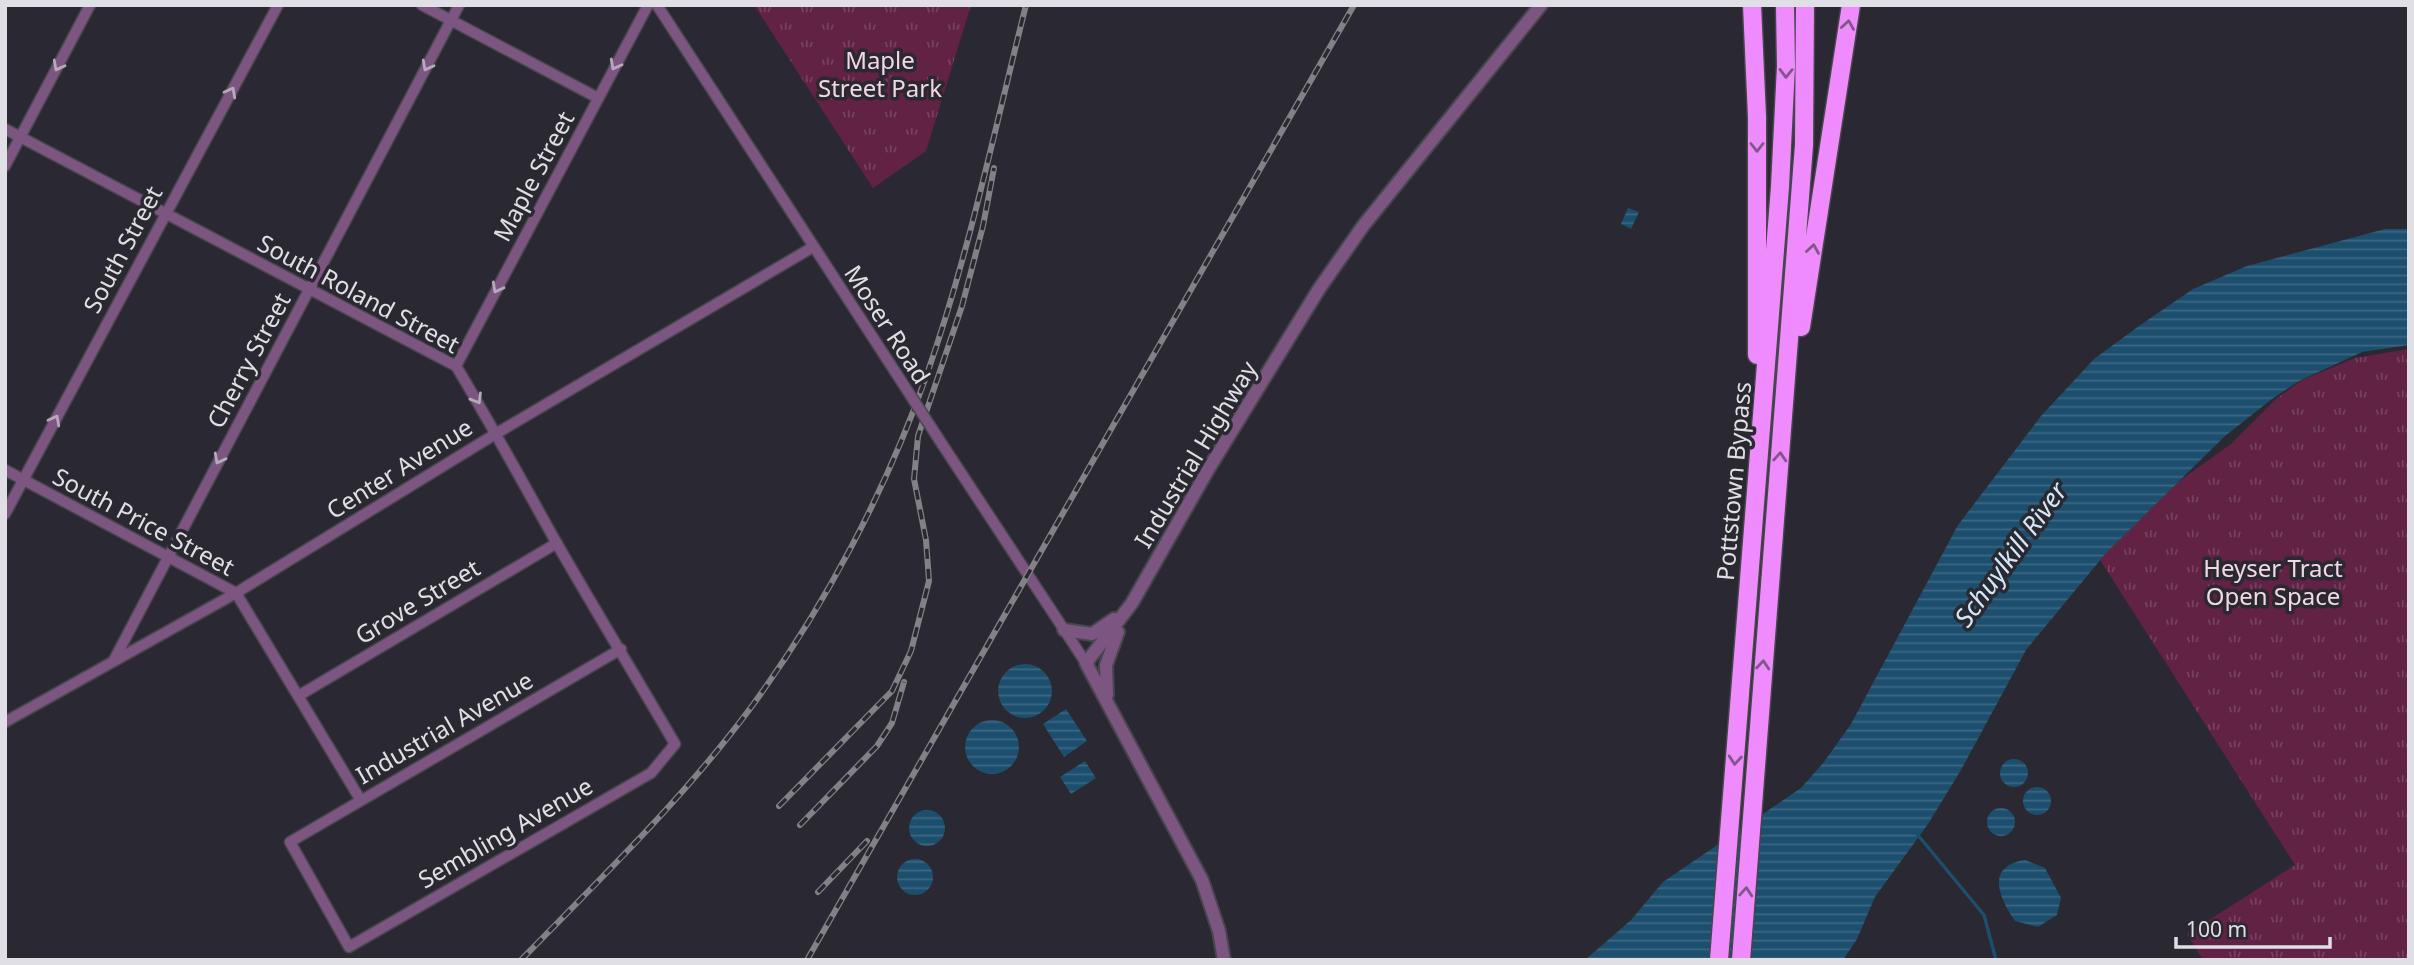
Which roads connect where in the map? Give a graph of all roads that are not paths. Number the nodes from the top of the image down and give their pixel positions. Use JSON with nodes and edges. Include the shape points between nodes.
{"nodes":[{"id":1,"x":90,"y":5,"type":"edge"},
{"id":2,"x":278,"y":5,"type":"edge"},
{"id":3,"x":422,"y":5,"type":"edge"},
{"id":4,"x":458,"y":5,"type":"edge"},
{"id":5,"x":648,"y":5,"type":"edge"},
{"id":6,"x":657,"y":5,"type":"edge"},
{"id":7,"x":1541,"y":5,"type":"edge"},
{"id":8,"x":1752,"y":5,"type":"edge"},
{"id":9,"x":1785,"y":5,"type":"edge"},
{"id":10,"x":1805,"y":5,"type":"edge"},
{"id":11,"x":1851,"y":5,"type":"edge"},
{"id":12,"x":450,"y":21,"type":"junction"},
{"id":13,"x":598,"y":98,"type":"junction"},
{"id":14,"x":5,"y":129,"type":"edge"},
{"id":15,"x":20,"y":137,"type":"junction"},
{"id":16,"x":5,"y":166,"type":"edge"},
{"id":17,"x":165,"y":213,"type":"junction"},
{"id":18,"x":813,"y":247,"type":"junction"},
{"id":19,"x":309,"y":291,"type":"junction"},
{"id":20,"x":456,"y":366,"type":"junction"},
{"id":21,"x":1784,"y":413,"type":"junction"},
{"id":22,"x":497,"y":433,"type":"junction"},
{"id":23,"x":5,"y":470,"type":"edge"},
{"id":24,"x":23,"y":480,"type":"junction"},
{"id":25,"x":5,"y":514,"type":"edge"},
{"id":26,"x":1754,"y":521,"type":"junction"},
{"id":27,"x":557,"y":543,"type":"junction"},
{"id":28,"x":166,"y":556,"type":"junction"},
{"id":29,"x":236,"y":593,"type":"junction"},
{"id":30,"x":1132,"y":603,"type":"junction"},
{"id":31,"x":1064,"y":630,"type":"junction"},
{"id":32,"x":621,"y":649,"type":"junction"},
{"id":33,"x":114,"y":661,"type":"junction"},
{"id":34,"x":1086,"y":663,"type":"junction"},
{"id":35,"x":298,"y":696,"type":"junction"},
{"id":36,"x":1107,"y":699,"type":"junction"},
{"id":37,"x":5,"y":722,"type":"edge"},
{"id":38,"x":675,"y":744,"type":"joint"},
{"id":39,"x":360,"y":799,"type":"junction"},
{"id":40,"x":290,"y":842,"type":"joint"},
{"id":41,"x":1224,"y":960,"type":"edge"},
{"id":42,"x":1719,"y":960,"type":"edge"},
{"id":43,"x":1741,"y":960,"type":"edge"}],
"edges":[{"from":1,"to":15,"type":"street","one_way":true},
{"from":17,"to":2,"type":"street","name":"South Street","one_way":true},
{"from":3,"to":12,"type":"street"},
{"from":4,"to":12,"type":"street","name":"Cherry Street"},
{"from":5,"to":13,"type":"street","name":"Maple Street","one_way":true},
{"from":6,"to":18,"type":"street","name":"Moser Road"},
{"from":7,"to":30,"type":"street","name":"Industrial Highway","via":[[1329,274]]},
{"from":8,"to":26,"type":"highway","one_way":true,"via":[[1757,117]]},
{"from":9,"to":26,"type":"highway","name":"Pottstown Bypass","one_way":true,"via":[[1783,148]]},
{"from":10,"to":21,"type":"highway","name":"Pottstown Bypass","via":[[1804,145]]},
{"from":21,"to":11,"type":"highway","one_way":true},
{"from":12,"to":13,"type":"street"},
{"from":12,"to":19,"type":"street","name":"Cherry Street","one_way":true},
{"from":13,"to":20,"type":"street","name":"Maple Street","one_way":true},
{"from":14,"to":15,"type":"street","name":"South Roland Street"},
{"from":15,"to":16,"type":"street"},
{"from":15,"to":17,"type":"street","name":"South Roland Street"},
{"from":17,"to":19,"type":"street","name":"South Roland Street"},
{"from":24,"to":17,"type":"street","name":"South Street","one_way":true},
{"from":18,"to":22,"type":"street","name":"Center Avenue"},
{"from":18,"to":31,"type":"street","name":"Moser Road","bridge":true},
{"from":19,"to":20,"type":"street","name":"South Roland Street"},
{"from":19,"to":28,"type":"street","name":"Cherry Street","one_way":true},
{"from":20,"to":22,"type":"street","name":"South Roland Street","one_way":true},
{"from":43,"to":21,"type":"highway","name":"Pottstown Bypass","one_way":true},
{"from":22,"to":27,"type":"street","name":"South Roland Street"},
{"from":22,"to":29,"type":"street","name":"Center Avenue"},
{"from":23,"to":24,"type":"street","name":"South Price Street"},
{"from":24,"to":25,"type":"street","name":"South Street"},
{"from":24,"to":28,"type":"street","name":"South Price Street"},
{"from":26,"to":42,"type":"highway","name":"Pottstown Bypass","one_way":true},
{"from":27,"to":32,"type":"street","name":"South Roland Street"},
{"from":27,"to":35,"type":"street","name":"Grove Street"},
{"from":28,"to":29,"type":"street","name":"South Price Street"},
{"from":28,"to":33,"type":"street","name":"Cherry Street"},
{"from":29,"to":33,"type":"street","name":"Center Avenue"},
{"from":29,"to":35,"type":"street","name":"South Price Street"},
{"from":30,"to":31,"type":"street","via":[[1092,634]]},
{"from":30,"to":34,"type":"street","name":"Industrial Highway"},
{"from":30,"to":36,"type":"street","via":[[1108,655]]},
{"from":31,"to":34,"type":"street","name":"Moser Road"},
{"from":32,"to":38,"type":"street","name":"South Roland Street"},
{"from":32,"to":39,"type":"street","name":"Industrial Avenue"},
{"from":33,"to":37,"type":"street","name":"Center Avenue"},
{"from":34,"to":36,"type":"street"},
{"from":35,"to":39,"type":"street","name":"South Price Street"},
{"from":36,"to":41,"type":"street","via":[[1202,880],[1220,931]]},
{"from":38,"to":40,"type":"street","name":"Sembling Avenue","via":[[651,772],[349,947]]},
{"from":39,"to":40,"type":"street","name":"Industrial Avenue"}]}
